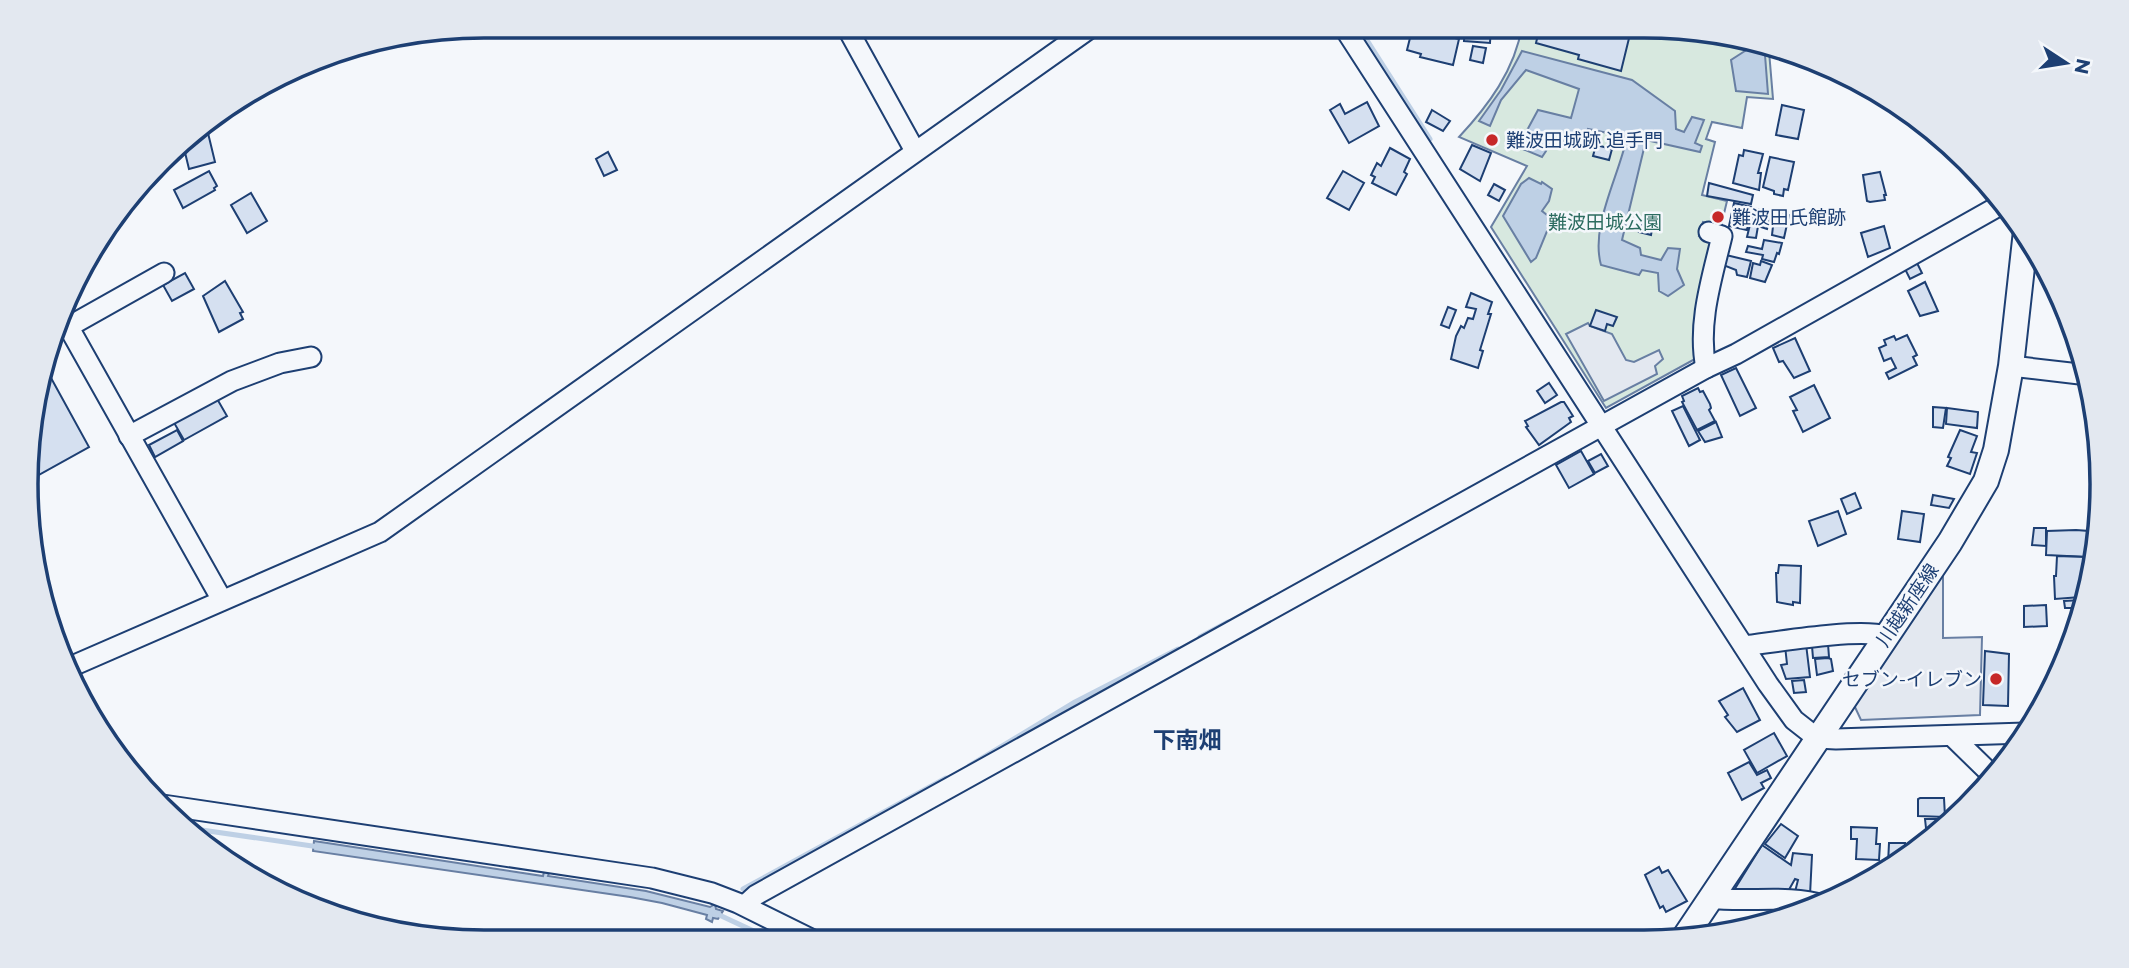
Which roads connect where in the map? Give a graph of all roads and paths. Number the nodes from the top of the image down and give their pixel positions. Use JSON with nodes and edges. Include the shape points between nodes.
{"nodes":[{"id":1,"x":853,"y":38,"type":"edge"},
{"id":2,"x":1076,"y":38,"type":"edge"},
{"id":3,"x":1351,"y":38,"type":"edge"},
{"id":4,"x":915,"y":151,"type":"junction"},
{"id":5,"x":1994,"y":208,"type":"edge"},
{"id":6,"x":1709,"y":232,"type":"dead end"},
{"id":7,"x":2024,"y":250,"type":"edge"},
{"id":8,"x":164,"y":274,"type":"dead end"},
{"id":9,"x":69,"y":321,"type":"edge"},
{"id":10,"x":68,"y":326,"type":"edge"},
{"id":11,"x":311,"y":357,"type":"dead end"},
{"id":12,"x":2011,"y":366,"type":"junction"},
{"id":13,"x":1706,"y":368,"type":"junction"},
{"id":14,"x":2076,"y":374,"type":"edge"},
{"id":15,"x":1603,"y":427,"type":"junction"},
{"id":16,"x":129,"y":436,"type":"junction"},
{"id":17,"x":222,"y":600,"type":"junction"},
{"id":18,"x":1886,"y":636,"type":"junction"},
{"id":19,"x":1744,"y":646,"type":"junction"},
{"id":20,"x":77,"y":664,"type":"edge"},
{"id":21,"x":2014,"y":733,"type":"edge"},
{"id":22,"x":1952,"y":736,"type":"junction"},
{"id":23,"x":1817,"y":738,"type":"junction"},
{"id":24,"x":1987,"y":770,"type":"edge"},
{"id":25,"x":178,"y":807,"type":"edge"},
{"id":26,"x":1710,"y":898,"type":"junction"},
{"id":27,"x":1800,"y":901,"type":"edge"},
{"id":28,"x":745,"y":905,"type":"junction"},
{"id":29,"x":1691,"y":927,"type":"edge"},
{"id":30,"x":794,"y":930,"type":"edge"}],
"edges":[{"from":1,"to":4,"type":"street"},
{"from":2,"to":4,"type":"street"},
{"from":3,"to":15,"type":"street"},
{"from":4,"to":17,"type":"street","via":[[380,532]]},
{"from":5,"to":13,"type":"street"},
{"from":6,"to":13,"type":"street","via":[[1722,236],[1703,333]]},
{"from":7,"to":12,"type":"main road","name":"川越新座線"},
{"from":8,"to":9,"type":"street"},
{"from":10,"to":16,"type":"street"},
{"from":11,"to":16,"type":"street","via":[[232,381]]},
{"from":12,"to":14,"type":"street"},
{"from":12,"to":18,"type":"main road","name":"川越新座線","via":[[1986,481]]},
{"from":13,"to":15,"type":"street"},
{"from":15,"to":19,"type":"street"},
{"from":15,"to":28,"type":"street","via":[[756,894]]},
{"from":16,"to":17,"type":"street"},
{"from":17,"to":20,"type":"street"},
{"from":18,"to":19,"type":"street","via":[[1841,635]]},
{"from":18,"to":23,"type":"main road","name":"川越新座線"},
{"from":19,"to":23,"type":"street","via":[[1794,719]]},
{"from":21,"to":22,"type":"street"},
{"from":22,"to":23,"type":"street"},
{"from":22,"to":24,"type":"street"},
{"from":23,"to":26,"type":"main road","name":"川越新座線"},
{"from":25,"to":28,"type":"street","via":[[652,878]]},
{"from":26,"to":27,"type":"street"},
{"from":26,"to":29,"type":"main road","name":"川越新座線"},
{"from":28,"to":30,"type":"street"}]}
